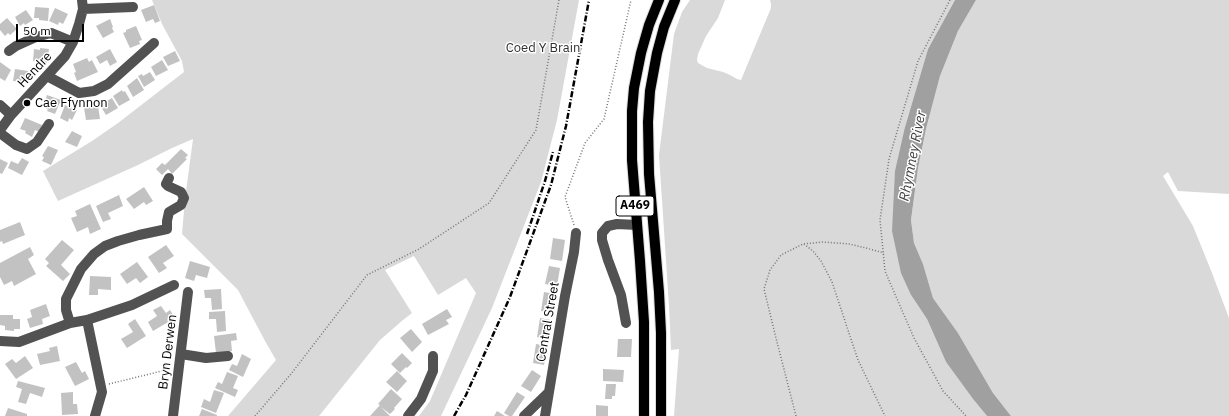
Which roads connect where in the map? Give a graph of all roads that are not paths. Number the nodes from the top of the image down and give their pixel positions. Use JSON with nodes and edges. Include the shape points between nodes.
{"nodes":[{"id":1,"x":659,"y":0,"type":"edge"},
{"id":2,"x":675,"y":0,"type":"edge"},
{"id":3,"x":82,"y":4,"type":"edge"},
{"id":4,"x":133,"y":7,"type":"dead end"},
{"id":5,"x":73,"y":42,"type":"junction"},
{"id":6,"x":154,"y":44,"type":"dead end"},
{"id":7,"x":9,"y":51,"type":"dead end"},
{"id":8,"x":48,"y":76,"type":"junction"},
{"id":9,"x":0,"y":105,"type":"edge"},
{"id":10,"x":10,"y":115,"type":"junction"},
{"id":11,"x":49,"y":124,"type":"dead end"},
{"id":12,"x":0,"y":130,"type":"edge"},
{"id":13,"x":0,"y":133,"type":"edge"},
{"id":14,"x":169,"y":178,"type":"dead end"},
{"id":15,"x":637,"y":225,"type":"junction"},
{"id":16,"x":576,"y":232,"type":"road end"},
{"id":17,"x":174,"y":285,"type":"dead end"},
{"id":18,"x":188,"y":292,"type":"dead end"},
{"id":19,"x":88,"y":320,"type":"junction"},
{"id":20,"x":70,"y":323,"type":"junction"},
{"id":21,"x":626,"y":323,"type":"dead end"},
{"id":22,"x":0,"y":341,"type":"edge"},
{"id":23,"x":181,"y":354,"type":"junction"},
{"id":24,"x":228,"y":356,"type":"dead end"},
{"id":25,"x":433,"y":356,"type":"dead end"},
{"id":26,"x":549,"y":392,"type":"junction"},
{"id":27,"x":95,"y":416,"type":"edge"},
{"id":28,"x":173,"y":416,"type":"edge"},
{"id":29,"x":408,"y":416,"type":"edge"},
{"id":30,"x":524,"y":416,"type":"edge"},
{"id":31,"x":545,"y":416,"type":"edge"},
{"id":32,"x":644,"y":416,"type":"edge"},
{"id":33,"x":661,"y":416,"type":"edge"}],
"edges":[{"from":1,"to":15,"type":"main road","number":"A469","via":[[646,33],[634,88],[632,160]]},
{"from":2,"to":33,"type":"main road","number":"A469","via":[[657,53],[650,91],[648,122],[649,174],[661,333]]},
{"from":3,"to":4,"type":"street"},
{"from":3,"to":5,"type":"street","name":"Hendre"},
{"from":5,"to":7,"type":"street","via":[[51,33],[36,37]]},
{"from":5,"to":8,"type":"street","name":"Hendre"},
{"from":6,"to":8,"type":"street","via":[[108,84],[94,91],[79,93]]},
{"from":8,"to":10,"type":"street","name":"Hendre"},
{"from":9,"to":10,"type":"street"},
{"from":10,"to":12,"type":"street","name":"Hendre"},
{"from":11,"to":13,"type":"street","via":[[36,142],[27,149],[16,145]]},
{"from":14,"to":20,"type":"street","via":[[166,184],[181,192],[184,198],[181,205],[169,212],[167,229],[118,241],[94,254],[80,269],[66,299]]},
{"from":15,"to":21,"type":"street","via":[[608,226],[602,234],[621,296]]},
{"from":15,"to":32,"type":"main road","number":"A469","via":[[644,334]]},
{"from":16,"to":26,"type":"street","name":"Central Street"},
{"from":17,"to":19,"type":"street","via":[[132,305]]},
{"from":18,"to":23,"type":"street","name":"Bryn Derwen"},
{"from":19,"to":20,"type":"street"},
{"from":19,"to":27,"type":"street","via":[[102,392]]},
{"from":20,"to":22,"type":"street","via":[[19,342]]},
{"from":23,"to":24,"type":"street","via":[[206,358]]},
{"from":23,"to":28,"type":"street","name":"Bryn Derwen"},
{"from":25,"to":29,"type":"street","via":[[433,371],[421,399]]},
{"from":26,"to":30,"type":"street"},
{"from":26,"to":31,"type":"street","name":"Central Street"}]}
